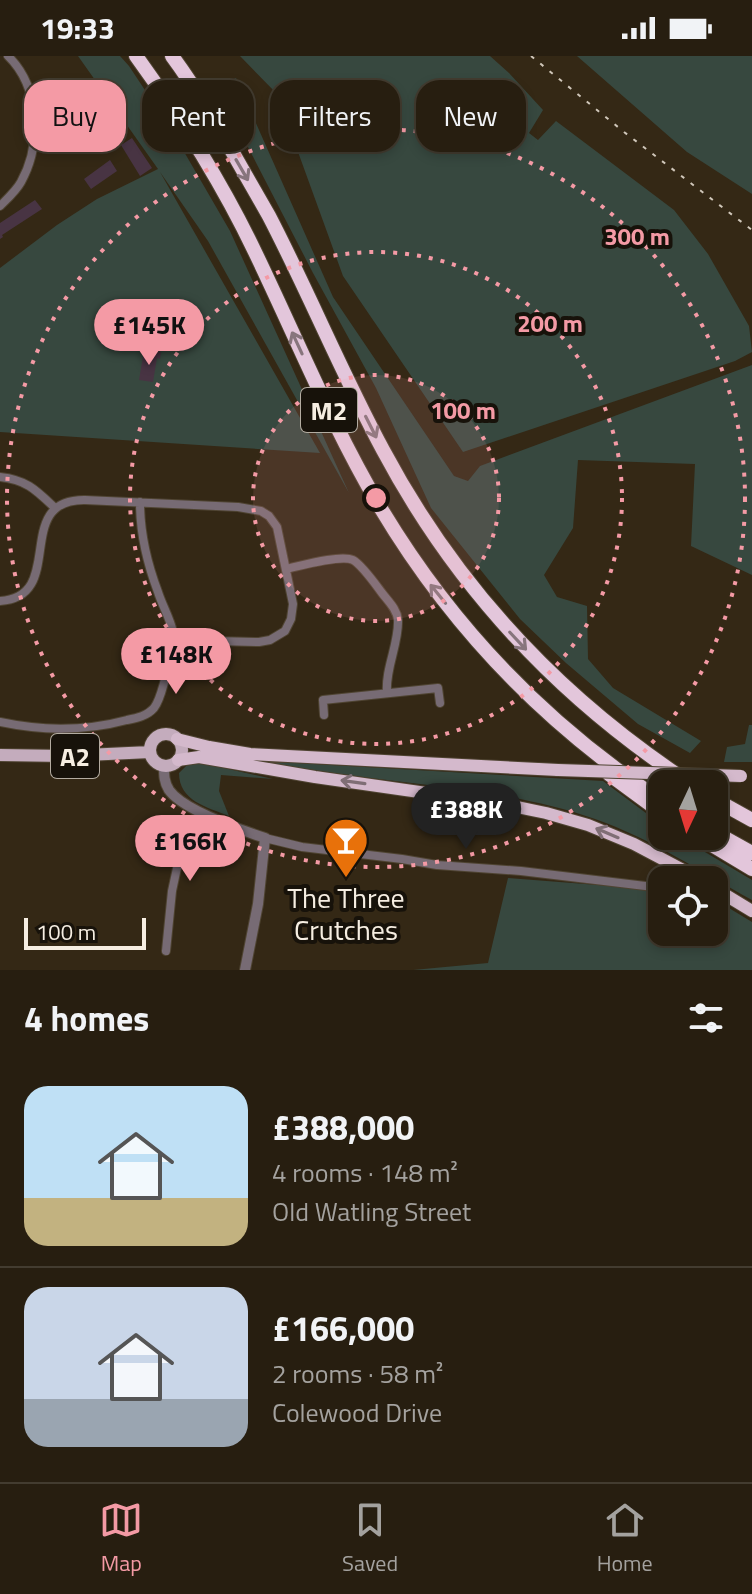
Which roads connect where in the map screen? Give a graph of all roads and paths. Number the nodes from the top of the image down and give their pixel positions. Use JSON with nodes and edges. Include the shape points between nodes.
{"nodes":[{"id":1,"x":8,"y":56,"type":"edge"},
{"id":2,"x":136,"y":56,"type":"edge"},
{"id":3,"x":172,"y":56,"type":"edge"},
{"id":4,"x":0,"y":206,"type":"edge"},
{"id":5,"x":0,"y":477,"type":"edge"},
{"id":6,"x":140,"y":502,"type":"junction"},
{"id":7,"x":55,"y":508,"type":"junction"},
{"id":8,"x":286,"y":569,"type":"junction"},
{"id":9,"x":0,"y":601,"type":"edge"},
{"id":10,"x":174,"y":640,"type":"junction"},
{"id":11,"x":387,"y":693,"type":"junction"},
{"id":12,"x":440,"y":703,"type":"dead end"},
{"id":13,"x":324,"y":715,"type":"dead end"},
{"id":14,"x":0,"y":722,"type":"edge"},
{"id":15,"x":568,"y":731,"type":"junction"},
{"id":16,"x":177,"y":739,"type":"junction"},
{"id":17,"x":150,"y":752,"type":"junction"},
{"id":18,"x":0,"y":755,"type":"edge"},
{"id":19,"x":178,"y":760,"type":"junction"},
{"id":20,"x":164,"y":766,"type":"junction"},
{"id":21,"x":671,"y":770,"type":"edge"},
{"id":22,"x":746,"y":776,"type":"edge"},
{"id":23,"x":648,"y":791,"type":"edge"},
{"id":24,"x":648,"y":803,"type":"edge"},
{"id":25,"x":728,"y":807,"type":"edge"},
{"id":26,"x":210,"y":817,"type":"junction"},
{"id":27,"x":752,"y":820,"type":"edge"},
{"id":28,"x":265,"y":838,"type":"junction"},
{"id":29,"x":728,"y":840,"type":"edge"},
{"id":30,"x":720,"y":850,"type":"edge"},
{"id":31,"x":752,"y":853,"type":"edge"},
{"id":32,"x":676,"y":866,"type":"edge"},
{"id":33,"x":752,"y":869,"type":"edge"},
{"id":34,"x":648,"y":886,"type":"edge"},
{"id":35,"x":728,"y":896,"type":"edge"},
{"id":36,"x":752,"y":911,"type":"edge"},
{"id":37,"x":166,"y":951,"type":"dead end"},
{"id":38,"x":245,"y":970,"type":"edge"}],
"edges":[{"from":1,"to":4,"type":"street","via":[[29,91],[34,145],[20,184]]},
{"from":15,"to":2,"type":"highway","number":"M2","one_way":true,"via":[[469,632],[401,542],[357,466],[215,176]]},
{"from":3,"to":21,"type":"highway","number":"M2","one_way":true,"via":[[269,217],[384,452],[436,538],[482,601],[565,689]]},
{"from":5,"to":7,"type":"street","via":[[27,483]]},
{"from":6,"to":7,"type":"street","via":[[75,500]]},
{"from":6,"to":8,"type":"street","via":[[259,510],[277,527]]},
{"from":6,"to":10,"type":"street","via":[[146,556]]},
{"from":7,"to":9,"type":"street","via":[[45,524],[32,584],[21,596]]},
{"from":8,"to":10,"type":"street","via":[[293,611],[279,636],[259,642]]},
{"from":8,"to":11,"type":"street","via":[[350,559],[379,589],[398,620]]},
{"from":10,"to":14,"type":"street","via":[[158,702],[144,715],[80,728]]},
{"from":11,"to":12,"type":"street","via":[[438,688]]},
{"from":11,"to":13,"type":"street","via":[[323,700]]},
{"from":15,"to":23,"type":"highway","number":"M2"},
{"from":15,"to":24,"type":"highway","number":"M2","via":[[580,752]]},
{"from":16,"to":17,"type":"main road","via":[[159,736]]},
{"from":16,"to":19,"type":"main road"},
{"from":16,"to":22,"type":"highway","bridge":true,"via":[[250,754]]},
{"from":17,"to":18,"type":"main road","number":"A2"},
{"from":17,"to":20,"type":"main road"},
{"from":19,"to":20,"type":"main road"},
{"from":32,"to":19,"type":"highway","one_way":true,"via":[[588,825],[546,813],[199,757]]},
{"from":20,"to":26,"type":"street","via":[[171,792]]},
{"from":25,"to":27,"type":"highway"},
{"from":26,"to":28,"type":"street"},
{"from":26,"to":37,"type":"street","via":[[176,871]]},
{"from":28,"to":34,"type":"street","via":[[437,865]]},
{"from":28,"to":38,"type":"street"},
{"from":29,"to":31,"type":"highway"},
{"from":30,"to":33,"type":"highway"},
{"from":35,"to":36,"type":"highway"}]}
